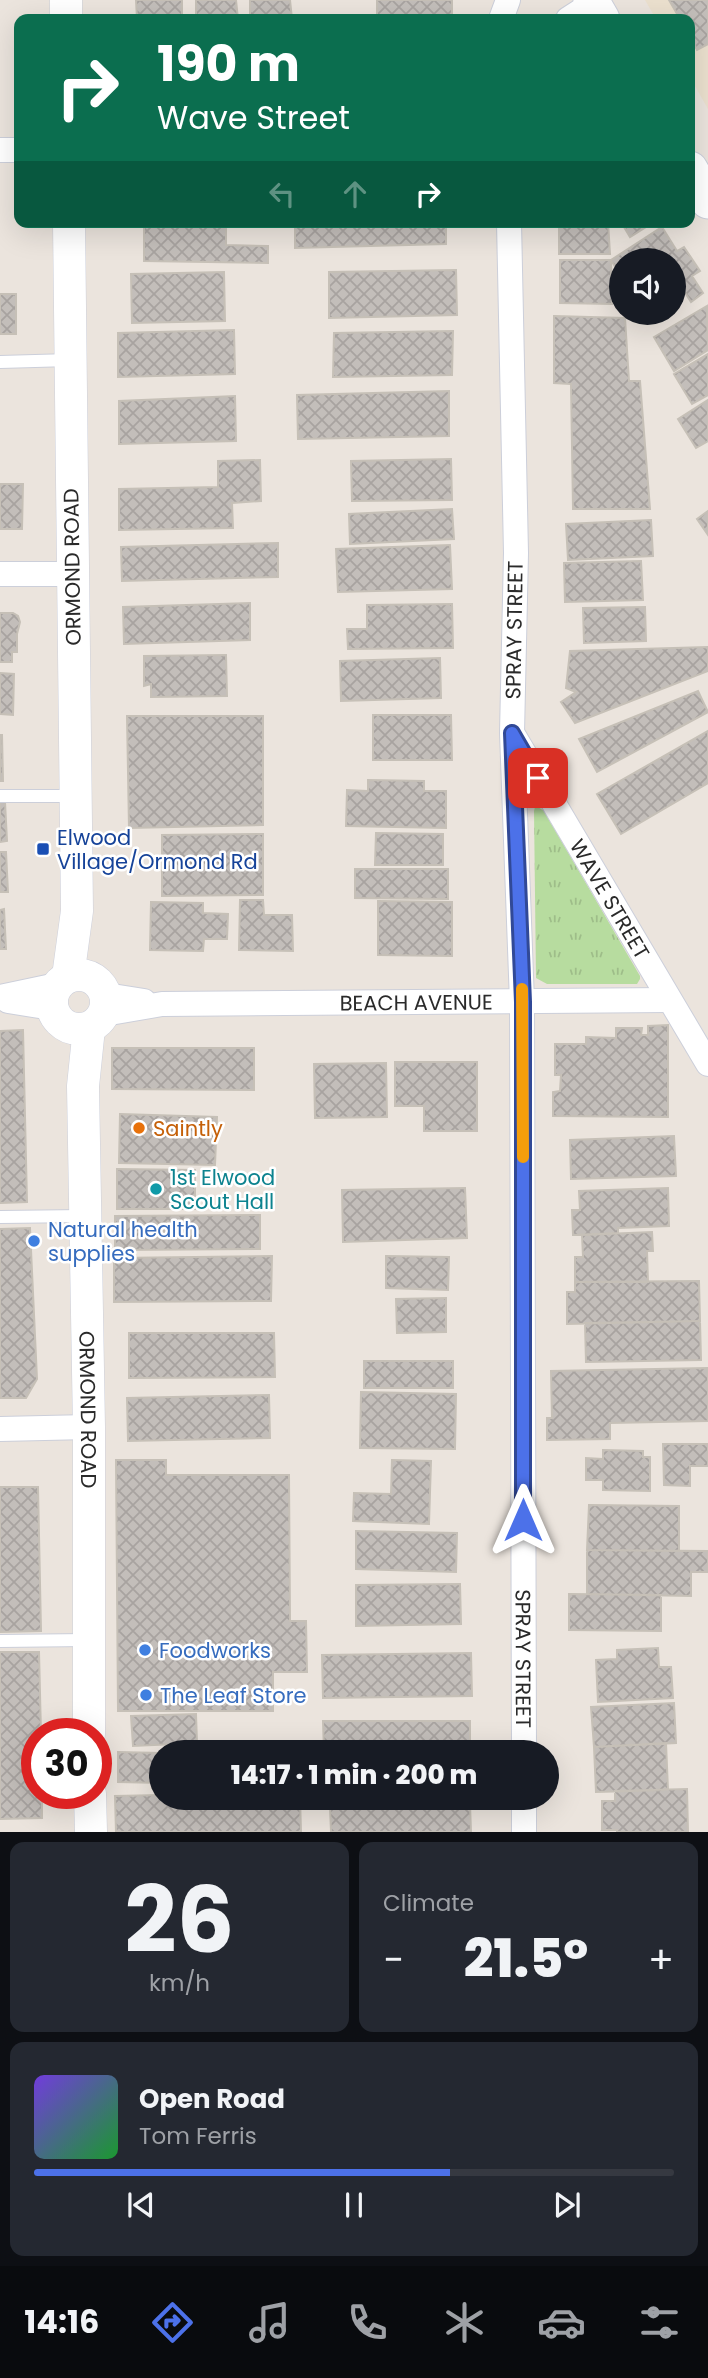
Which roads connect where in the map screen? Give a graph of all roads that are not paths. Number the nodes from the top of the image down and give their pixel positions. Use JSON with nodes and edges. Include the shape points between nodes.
{"nodes":[{"id":1,"x":695,"y":178,"type":"edge"},
{"id":2,"x":708,"y":201,"type":"edge"},
{"id":3,"x":69,"y":228,"type":"edge"},
{"id":4,"x":509,"y":228,"type":"edge"},
{"id":5,"x":70,"y":360,"type":"junction"},
{"id":6,"x":0,"y":362,"type":"edge"},
{"id":7,"x":0,"y":574,"type":"edge"},
{"id":8,"x":71,"y":574,"type":"junction"},
{"id":9,"x":512,"y":733,"type":"junction"},
{"id":10,"x":0,"y":796,"type":"edge"},
{"id":11,"x":75,"y":796,"type":"junction"},
{"id":12,"x":0,"y":999,"type":"edge"},
{"id":13,"x":670,"y":1000,"type":"junction"},
{"id":14,"x":80,"y":1002,"type":"junction"},
{"id":15,"x":523,"y":1002,"type":"junction"},
{"id":16,"x":708,"y":1064,"type":"edge"},
{"id":17,"x":85,"y":1216,"type":"junction"},
{"id":18,"x":0,"y":1217,"type":"edge"},
{"id":19,"x":89,"y":1427,"type":"junction"},
{"id":20,"x":0,"y":1429,"type":"edge"},
{"id":21,"x":88,"y":1640,"type":"junction"},
{"id":22,"x":0,"y":1641,"type":"edge"},
{"id":23,"x":89,"y":1718,"type":"edge"},
{"id":24,"x":524,"y":1740,"type":"edge"},
{"id":25,"x":90,"y":1809,"type":"edge"},
{"id":26,"x":524,"y":1810,"type":"edge"},
{"id":27,"x":90,"y":1832,"type":"edge"},
{"id":28,"x":524,"y":1832,"type":"edge"}],
"edges":[{"from":1,"to":2,"type":"main road"},
{"from":3,"to":5,"type":"street","name":"ORMOND ROAD"},
{"from":4,"to":9,"type":"street","name":"SPRAY STREET","via":[[516,553]]},
{"from":5,"to":6,"type":"lane"},
{"from":5,"to":8,"type":"street","name":"ORMOND ROAD"},
{"from":7,"to":8,"type":"street"},
{"from":8,"to":11,"type":"street","name":"ORMOND ROAD"},
{"from":9,"to":13,"type":"street","name":"WAVE STREET"},
{"from":9,"to":15,"type":"street","name":"SPRAY STREET"},
{"from":10,"to":11,"type":"lane"},
{"from":11,"to":14,"type":"street","name":"ORMOND ROAD"},
{"from":12,"to":14,"type":"street","name":"BEACH AVENUE"},
{"from":13,"to":15,"type":"street","name":"BEACH AVENUE"},
{"from":13,"to":16,"type":"street","name":"WAVE STREET"},
{"from":14,"to":15,"type":"street","name":"BEACH AVENUE"},
{"from":14,"to":17,"type":"street","name":"ORMOND ROAD"},
{"from":15,"to":24,"type":"street","name":"SPRAY STREET"},
{"from":17,"to":18,"type":"lane"},
{"from":17,"to":19,"type":"street","name":"ORMOND ROAD"},
{"from":19,"to":20,"type":"street"},
{"from":19,"to":21,"type":"street","name":"ORMOND ROAD"},
{"from":21,"to":22,"type":"lane"},
{"from":21,"to":23,"type":"street","name":"ORMOND ROAD"},
{"from":25,"to":27,"type":"street"},
{"from":26,"to":28,"type":"street"}]}
